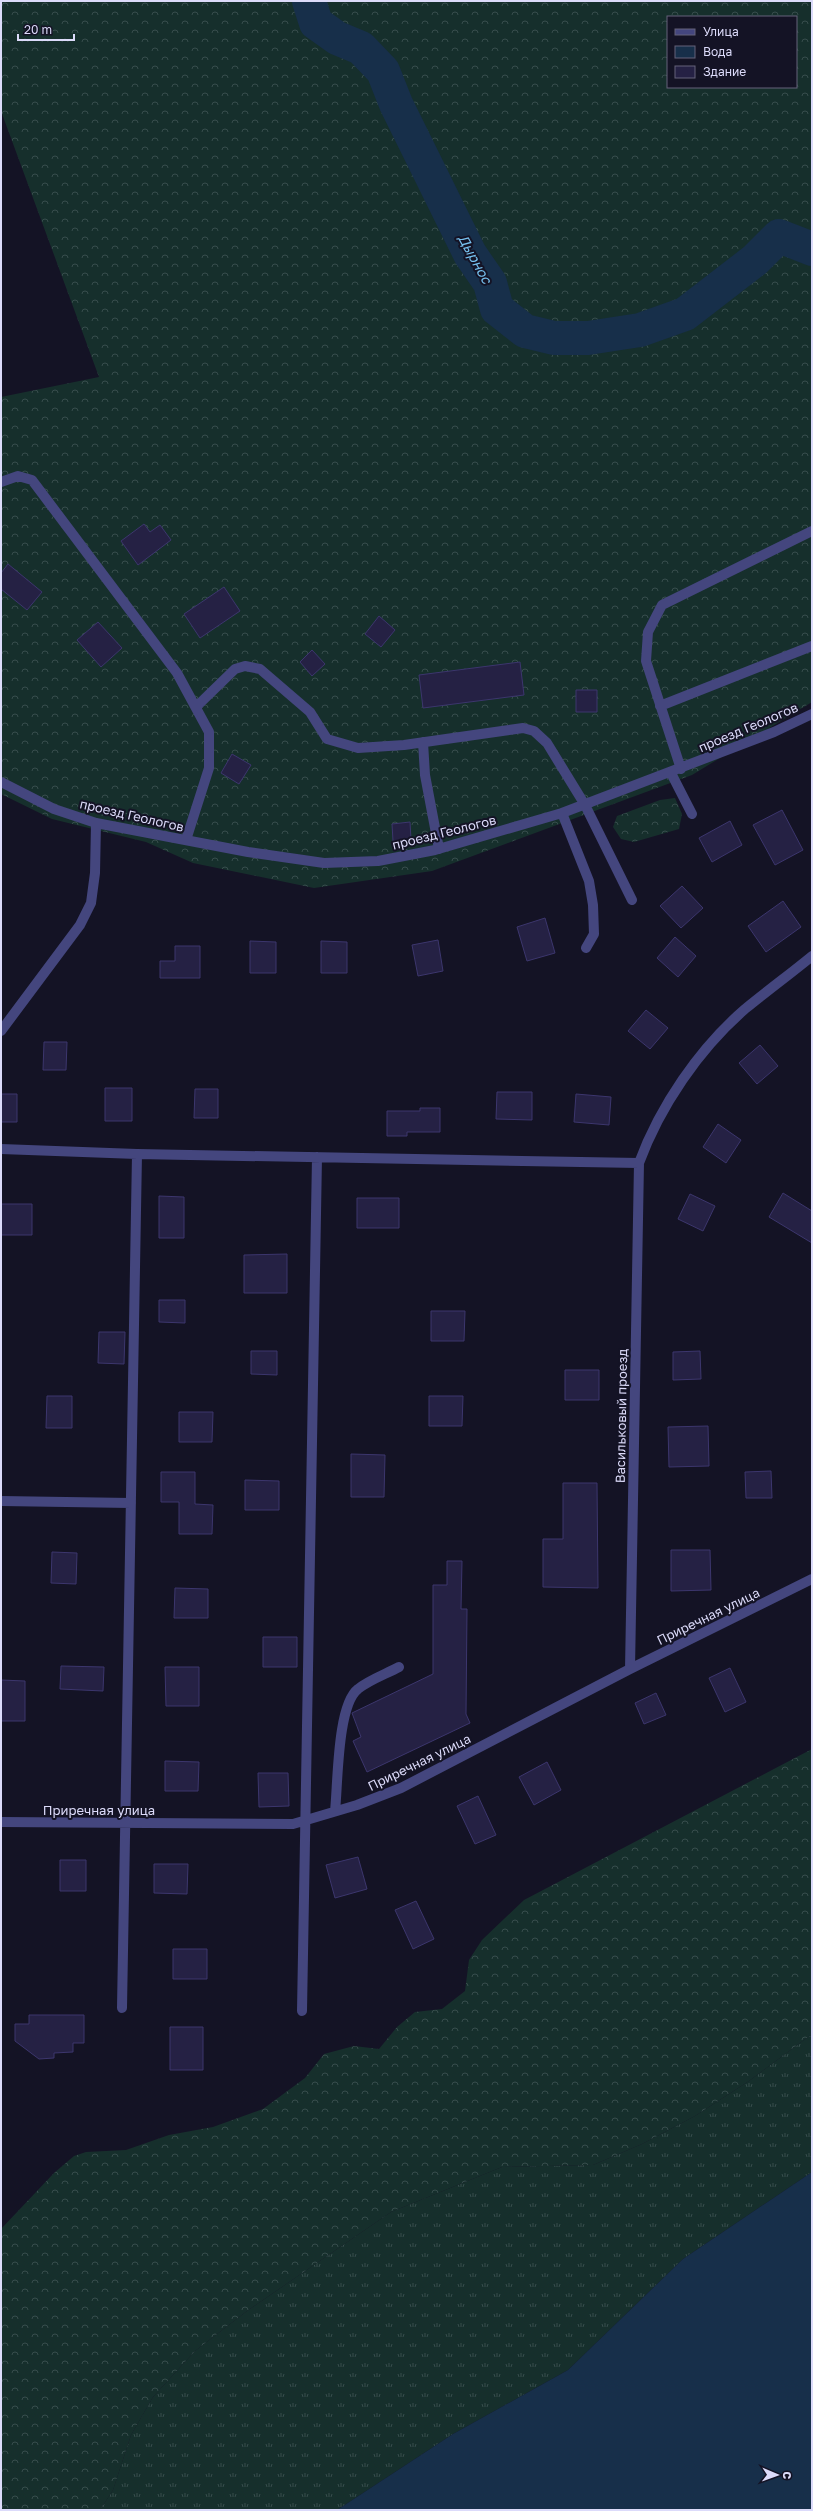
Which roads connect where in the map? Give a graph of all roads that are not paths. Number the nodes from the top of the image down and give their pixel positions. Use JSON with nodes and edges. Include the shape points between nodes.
{"nodes":[{"id":1,"x":1,"y":482,"type":"edge"},
{"id":2,"x":812,"y":531,"type":"edge"},
{"id":3,"x":812,"y":646,"type":"edge"},
{"id":4,"x":660,"y":706,"type":"junction"},
{"id":5,"x":196,"y":707,"type":"junction"},
{"id":6,"x":812,"y":714,"type":"edge"},
{"id":7,"x":423,"y":742,"type":"junction"},
{"id":8,"x":676,"y":771,"type":"junction"},
{"id":9,"x":1,"y":782,"type":"edge"},
{"id":10,"x":585,"y":805,"type":"junction"},
{"id":11,"x":562,"y":813,"type":"junction"},
{"id":12,"x":692,"y":814,"type":"dead end"},
{"id":13,"x":96,"y":823,"type":"junction"},
{"id":14,"x":186,"y":840,"type":"junction"},
{"id":15,"x":439,"y":849,"type":"junction"},
{"id":16,"x":632,"y":900,"type":"dead end"},
{"id":17,"x":586,"y":948,"type":"dead end"},
{"id":18,"x":812,"y":956,"type":"edge"},
{"id":19,"x":1,"y":1031,"type":"edge"},
{"id":20,"x":1,"y":1149,"type":"edge"},
{"id":21,"x":137,"y":1154,"type":"junction"},
{"id":22,"x":317,"y":1157,"type":"junction"},
{"id":23,"x":639,"y":1163,"type":"junction"},
{"id":24,"x":1,"y":1502,"type":"edge"},
{"id":25,"x":131,"y":1503,"type":"junction"},
{"id":26,"x":812,"y":1579,"type":"edge"},
{"id":27,"x":399,"y":1667,"type":"dead end"},
{"id":28,"x":630,"y":1670,"type":"junction"},
{"id":29,"x":336,"y":1811,"type":"junction"},
{"id":30,"x":306,"y":1820,"type":"junction"},
{"id":31,"x":1,"y":1822,"type":"edge"},
{"id":32,"x":126,"y":1823,"type":"junction"},
{"id":33,"x":122,"y":2008,"type":"dead end"},
{"id":34,"x":302,"y":2011,"type":"dead end"}],
"edges":[{"from":1,"to":5,"type":"street","via":[[18,476],[32,480],[177,673]]},
{"from":2,"to":4,"type":"street","via":[[662,605],[648,632],[646,662]]},
{"from":3,"to":4,"type":"street"},
{"from":4,"to":8,"type":"street"},
{"from":5,"to":7,"type":"street","via":[[236,669],[245,666],[260,669],[310,712],[327,739],[358,748]]},
{"from":5,"to":14,"type":"street","via":[[209,732],[209,768]]},
{"from":6,"to":8,"type":"street","name":"проезд Геологов"},
{"from":7,"to":10,"type":"street","via":[[523,728],[534,731],[547,743]]},
{"from":7,"to":15,"type":"street","via":[[425,775]]},
{"from":8,"to":10,"type":"street","name":"проезд Геологов"},
{"from":8,"to":12,"type":"street"},
{"from":9,"to":13,"type":"street","name":"проезд Геологов","via":[[54,809]]},
{"from":10,"to":11,"type":"street","name":"проезд Геологов"},
{"from":10,"to":16,"type":"street"},
{"from":11,"to":15,"type":"street","name":"проезд Геологов"},
{"from":11,"to":17,"type":"street","via":[[589,881],[594,934]]},
{"from":13,"to":14,"type":"street","name":"проезд Геологов"},
{"from":13,"to":19,"type":"street","via":[[95,873],[90,903],[80,925]]},
{"from":14,"to":15,"type":"street","name":"проезд Геологов","via":[[324,862],[378,861]]},
{"from":18,"to":23,"type":"street","name":"Васильковый проезд","via":[[744,1010],[697,1061],[649,1136]]},
{"from":20,"to":21,"type":"street"},
{"from":21,"to":22,"type":"street"},
{"from":21,"to":25,"type":"street"},
{"from":22,"to":23,"type":"street"},
{"from":22,"to":30,"type":"street"},
{"from":23,"to":28,"type":"street","name":"Васильковый проезд"},
{"from":24,"to":25,"type":"street"},
{"from":25,"to":32,"type":"street"},
{"from":26,"to":28,"type":"street","name":"Приречная улица"},
{"from":27,"to":29,"type":"street","via":[[357,1689],[347,1705],[342,1724]]},
{"from":28,"to":29,"type":"street","name":"Приречная улица","via":[[401,1788]]},
{"from":29,"to":30,"type":"street","name":"Приречная улица"},
{"from":30,"to":32,"type":"street","name":"Приречная улица","via":[[293,1824]]},
{"from":30,"to":34,"type":"street"},
{"from":31,"to":32,"type":"street","name":"Приречная улица"},
{"from":32,"to":33,"type":"street"}]}
